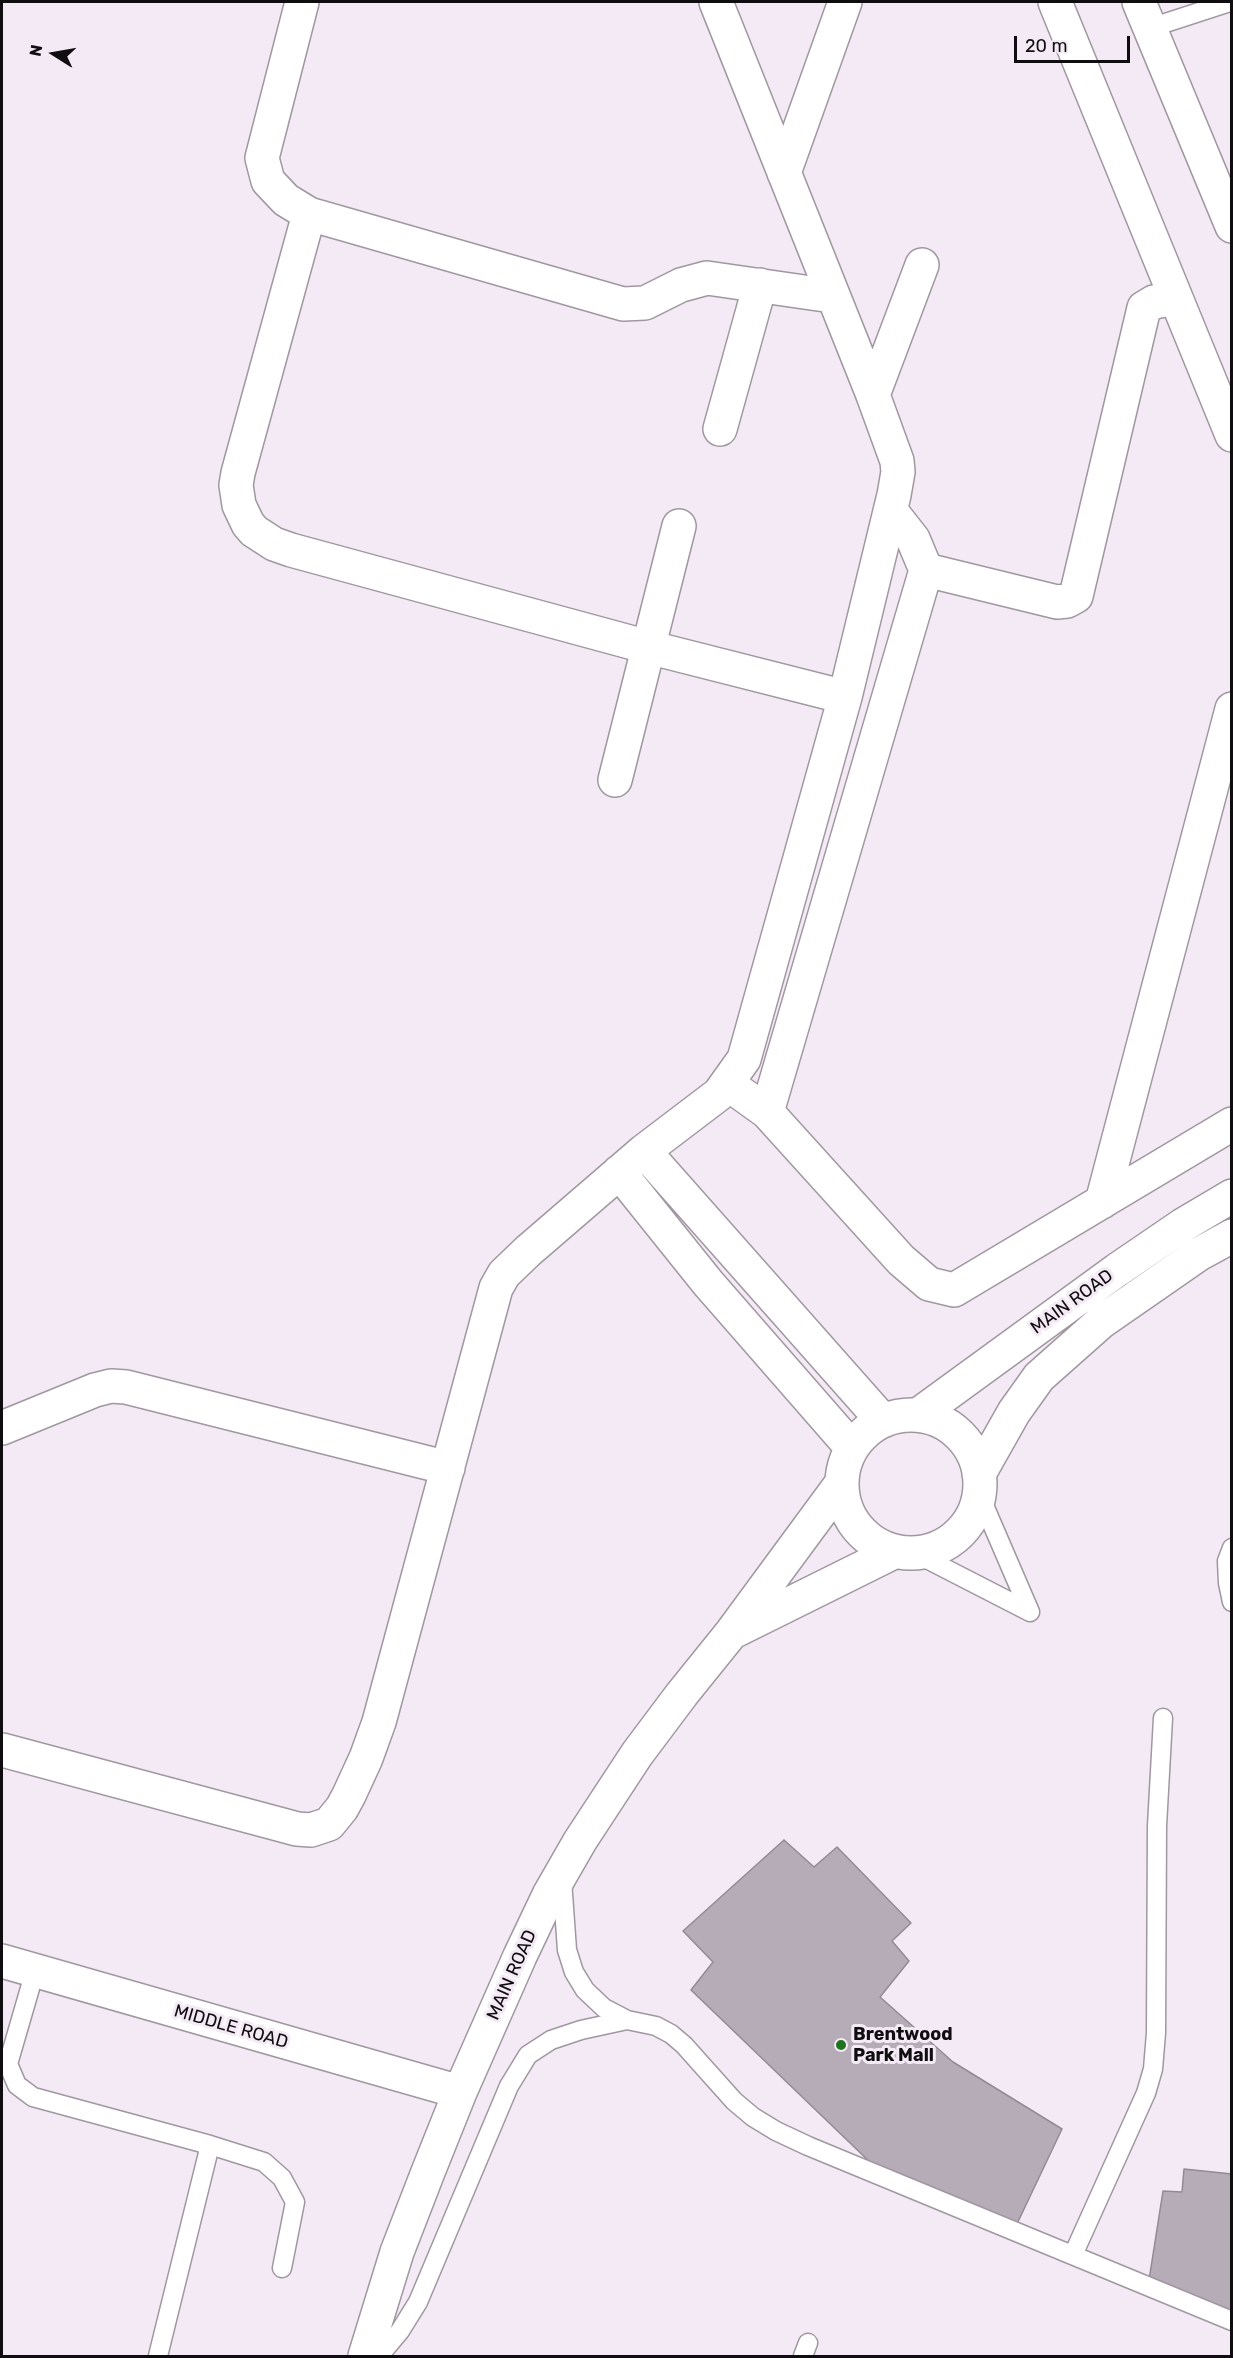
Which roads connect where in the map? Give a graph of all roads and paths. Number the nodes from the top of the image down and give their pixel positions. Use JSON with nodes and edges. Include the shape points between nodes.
{"nodes":[{"id":1,"x":302,"y":2,"type":"edge"},
{"id":2,"x":717,"y":2,"type":"edge"},
{"id":3,"x":845,"y":2,"type":"edge"},
{"id":4,"x":1055,"y":2,"type":"edge"},
{"id":5,"x":1230,"y":2,"type":"edge"},
{"id":6,"x":1145,"y":15,"type":"edge"},
{"id":7,"x":784,"y":173,"type":"junction"},
{"id":8,"x":309,"y":214,"type":"junction"},
{"id":9,"x":1232,"y":226,"type":"edge"},
{"id":10,"x":922,"y":265,"type":"dead end"},
{"id":11,"x":760,"y":285,"type":"junction"},
{"id":12,"x":832,"y":296,"type":"junction"},
{"id":13,"x":1176,"y":298,"type":"junction"},
{"id":14,"x":873,"y":395,"type":"junction"},
{"id":15,"x":720,"y":429,"type":"dead end"},
{"id":16,"x":1232,"y":435,"type":"edge"},
{"id":17,"x":891,"y":511,"type":"junction"},
{"id":18,"x":679,"y":526,"type":"dead end"},
{"id":19,"x":926,"y":570,"type":"junction"},
{"id":20,"x":648,"y":647,"type":"junction"},
{"id":21,"x":845,"y":697,"type":"junction"},
{"id":22,"x":1232,"y":709,"type":"edge"},
{"id":23,"x":615,"y":780,"type":"dead end"},
{"id":24,"x":728,"y":1084,"type":"junction"},
{"id":25,"x":767,"y":1112,"type":"junction"},
{"id":26,"x":1232,"y":1124,"type":"edge"},
{"id":27,"x":644,"y":1151,"type":"junction"},
{"id":28,"x":619,"y":1172,"type":"junction"},
{"id":29,"x":1232,"y":1196,"type":"edge"},
{"id":30,"x":1102,"y":1202,"type":"junction"},
{"id":31,"x":1232,"y":1236,"type":"edge"},
{"id":32,"x":918,"y":1414,"type":"junction"},
{"id":33,"x":883,"y":1421,"type":"junction"},
{"id":34,"x":2,"y":1428,"type":"edge"},
{"id":35,"x":852,"y":1448,"type":"junction"},
{"id":36,"x":448,"y":1468,"type":"junction"},
{"id":37,"x":841,"y":1484,"type":"junction"},
{"id":38,"x":980,"y":1485,"type":"junction"},
{"id":39,"x":1232,"y":1548,"type":"edge"},
{"id":40,"x":906,"y":1553,"type":"junction"},
{"id":41,"x":1232,"y":1602,"type":"edge"},
{"id":42,"x":732,"y":1632,"type":"junction"},
{"id":43,"x":1163,"y":1718,"type":"dead end"},
{"id":44,"x":2,"y":1750,"type":"edge"},
{"id":45,"x":562,"y":1873,"type":"junction"},
{"id":46,"x":2,"y":1961,"type":"edge"},
{"id":47,"x":35,"y":1971,"type":"junction"},
{"id":48,"x":627,"y":2020,"type":"junction"},
{"id":49,"x":460,"y":2092,"type":"junction"},
{"id":50,"x":210,"y":2145,"type":"junction"},
{"id":51,"x":1073,"y":2255,"type":"junction"},
{"id":52,"x":282,"y":2268,"type":"dead end"},
{"id":53,"x":1232,"y":2321,"type":"edge"},
{"id":54,"x":158,"y":2356,"type":"edge"},
{"id":55,"x":365,"y":2356,"type":"edge"},
{"id":56,"x":379,"y":2356,"type":"edge"}],
"edges":[{"from":1,"to":8,"type":"street","via":[[262,158],[268,182],[286,200]]},
{"from":2,"to":7,"type":"street"},
{"from":3,"to":7,"type":"street"},
{"from":4,"to":13,"type":"street"},
{"from":5,"to":6,"type":"lane"},
{"from":6,"to":9,"type":"street"},
{"from":7,"to":12,"type":"street"},
{"from":8,"to":11,"type":"street","via":[[623,304],[645,303],[700,278]]},
{"from":8,"to":20,"type":"street","via":[[238,473],[239,505],[248,524],[264,538],[291,550]]},
{"from":10,"to":14,"type":"street"},
{"from":11,"to":12,"type":"street"},
{"from":11,"to":15,"type":"street"},
{"from":12,"to":14,"type":"street"},
{"from":13,"to":16,"type":"street"},
{"from":13,"to":19,"type":"street","via":[[1144,308],[1076,596],[1057,602]]},
{"from":14,"to":17,"type":"street","via":[[897,461]]},
{"from":17,"to":19,"type":"street","via":[[913,539]]},
{"from":17,"to":21,"type":"street"},
{"from":18,"to":20,"type":"street"},
{"from":19,"to":25,"type":"street"},
{"from":20,"to":21,"type":"street"},
{"from":20,"to":23,"type":"street"},
{"from":21,"to":24,"type":"street","via":[[744,1059]]},
{"from":22,"to":30,"type":"street"},
{"from":24,"to":25,"type":"street"},
{"from":24,"to":27,"type":"street"},
{"from":25,"to":30,"type":"street","via":[[901,1260],[929,1284],[954,1290]]},
{"from":26,"to":30,"type":"street"},
{"from":27,"to":28,"type":"street"},
{"from":27,"to":33,"type":"street"},
{"from":28,"to":35,"type":"street","via":[[708,1283]]},
{"from":28,"to":36,"type":"street","via":[[504,1274],[489,1310]]},
{"from":29,"to":32,"type":"street","name":"MAIN ROAD","via":[[1117,1270]]},
{"from":31,"to":38,"type":"street","name":"MAIN ROAD","via":[[1199,1254],[1101,1322],[1047,1369],[1014,1412]]},
{"from":32,"to":33,"type":"street","name":"MAIN ROAD"},
{"from":32,"to":38,"type":"street","via":[[940,1421],[959,1434],[973,1452]]},
{"from":33,"to":35,"type":"street","name":"MAIN ROAD","via":[[856,1440]]},
{"from":34,"to":36,"type":"street","via":[[95,1390],[126,1387]]},
{"from":35,"to":37,"type":"street","name":"MAIN ROAD"},
{"from":36,"to":44,"type":"street","via":[[373,1740],[350,1795],[329,1824],[311,1830],[287,1826]]},
{"from":37,"to":40,"type":"street","name":"MAIN ROAD","via":[[845,1507],[856,1528],[873,1543]]},
{"from":37,"to":42,"type":"street","name":"MAIN ROAD"},
{"from":38,"to":40,"type":"street","name":"MAIN ROAD","via":[[972,1518],[958,1536],[939,1548]]},
{"from":38,"to":40,"type":"lane","via":[[1030,1612]]},
{"from":39,"to":41,"type":"lane","via":[[1227,1583]]},
{"from":40,"to":42,"type":"street","name":"MAIN ROAD"},
{"from":42,"to":45,"type":"street","name":"MAIN ROAD","via":[[637,1754]]},
{"from":43,"to":51,"type":"lane","via":[[1153,2069],[1146,2093]]},
{"from":45,"to":48,"type":"lane","via":[[567,1950],[574,1972],[585,1990],[604,2008]]},
{"from":45,"to":49,"type":"street","name":"MAIN ROAD","via":[[520,1956]]},
{"from":46,"to":47,"type":"street","name":"MIDDLE ROAD"},
{"from":47,"to":49,"type":"street","name":"MIDDLE ROAD"},
{"from":47,"to":50,"type":"lane","via":[[8,2064],[16,2085],[33,2097]]},
{"from":48,"to":51,"type":"lane","via":[[656,2026],[671,2034],[734,2101],[776,2131]]},
{"from":48,"to":56,"type":"lane","via":[[551,2040],[528,2055],[509,2086],[418,2302]]},
{"from":49,"to":55,"type":"street","name":"MAIN ROAD","via":[[397,2252]]},
{"from":50,"to":52,"type":"lane","via":[[264,2162],[282,2178],[295,2202]]},
{"from":50,"to":54,"type":"lane"},
{"from":51,"to":53,"type":"lane"}]}
